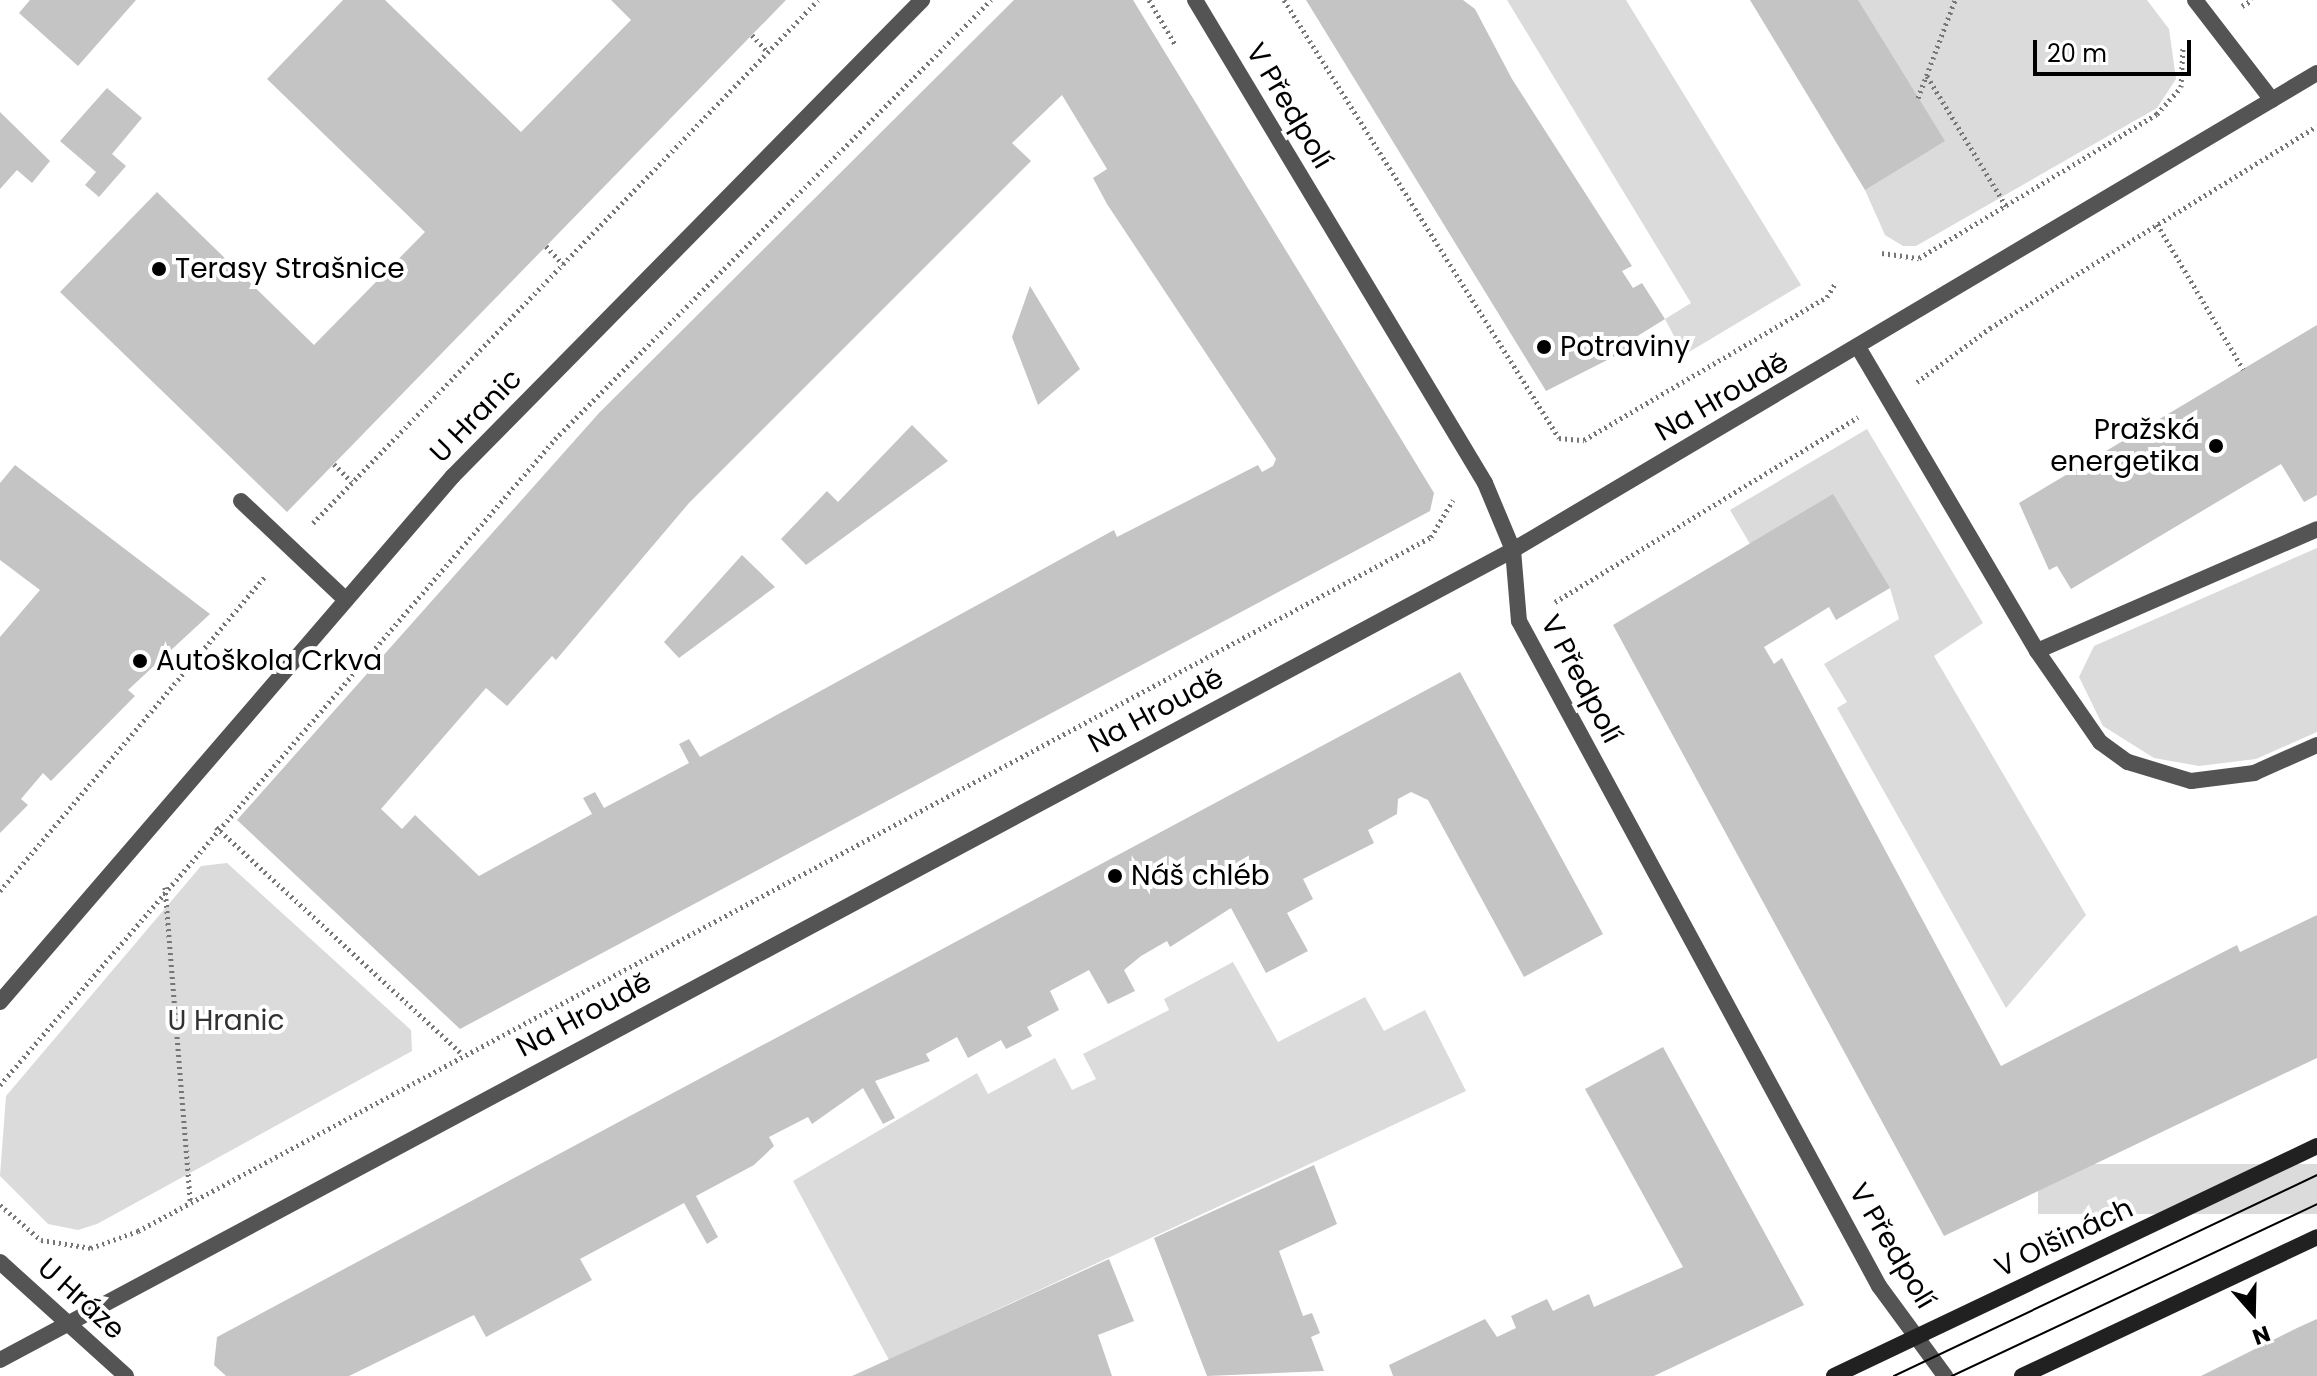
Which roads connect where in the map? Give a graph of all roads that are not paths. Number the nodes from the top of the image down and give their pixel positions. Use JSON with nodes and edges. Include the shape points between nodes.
{"nodes":[{"id":1,"x":922,"y":0,"type":"edge"},
{"id":2,"x":1195,"y":0,"type":"edge"},
{"id":3,"x":2195,"y":0,"type":"edge"},
{"id":4,"x":2317,"y":73,"type":"edge"},
{"id":5,"x":2272,"y":100,"type":"junction"},
{"id":6,"x":1858,"y":347,"type":"junction"},
{"id":7,"x":241,"y":501,"type":"dead end"},
{"id":8,"x":2317,"y":529,"type":"edge"},
{"id":9,"x":1513,"y":550,"type":"junction"},
{"id":10,"x":345,"y":599,"type":"junction"},
{"id":11,"x":2037,"y":651,"type":"junction"},
{"id":12,"x":2317,"y":745,"type":"edge"},
{"id":13,"x":0,"y":1002,"type":"edge"},
{"id":14,"x":2317,"y":1146,"type":"edge"},
{"id":15,"x":2317,"y":1237,"type":"edge"},
{"id":16,"x":0,"y":1262,"type":"edge"},
{"id":17,"x":72,"y":1321,"type":"junction"},
{"id":18,"x":1916,"y":1336,"type":"junction"},
{"id":19,"x":0,"y":1360,"type":"edge"},
{"id":20,"x":126,"y":1376,"type":"edge"},
{"id":21,"x":1834,"y":1376,"type":"edge"},
{"id":22,"x":1945,"y":1376,"type":"edge"},
{"id":23,"x":2022,"y":1376,"type":"edge"}],
"edges":[{"from":1,"to":10,"type":"street","name":"U Hranic","via":[[452,477]]},
{"from":2,"to":9,"type":"street","name":"V Předpolí","via":[[1485,483]]},
{"from":3,"to":5,"type":"street"},
{"from":4,"to":5,"type":"street","name":"Na Hroudě"},
{"from":5,"to":6,"type":"street","name":"Na Hroudě"},
{"from":6,"to":9,"type":"street","name":"Na Hroudě"},
{"from":6,"to":11,"type":"street"},
{"from":7,"to":10,"type":"street"},
{"from":8,"to":11,"type":"street"},
{"from":9,"to":17,"type":"street","name":"Na Hroudě"},
{"from":9,"to":18,"type":"street","name":"V Předpolí","via":[[1519,621],[1879,1286]]},
{"from":10,"to":13,"type":"street","name":"U Hranic"},
{"from":11,"to":12,"type":"street","via":[[2100,742],[2162,776],[2223,781]]},
{"from":14,"to":18,"type":"main road","name":"V Olšinách"},
{"from":15,"to":23,"type":"main road"},
{"from":16,"to":17,"type":"street","name":"U Hráze"},
{"from":17,"to":19,"type":"street","name":"Na Hroudě"},
{"from":17,"to":20,"type":"street","name":"U Hráze"},
{"from":18,"to":21,"type":"main road","name":"V Olšinách"},
{"from":18,"to":22,"type":"street","name":"V Předpolí"}]}
